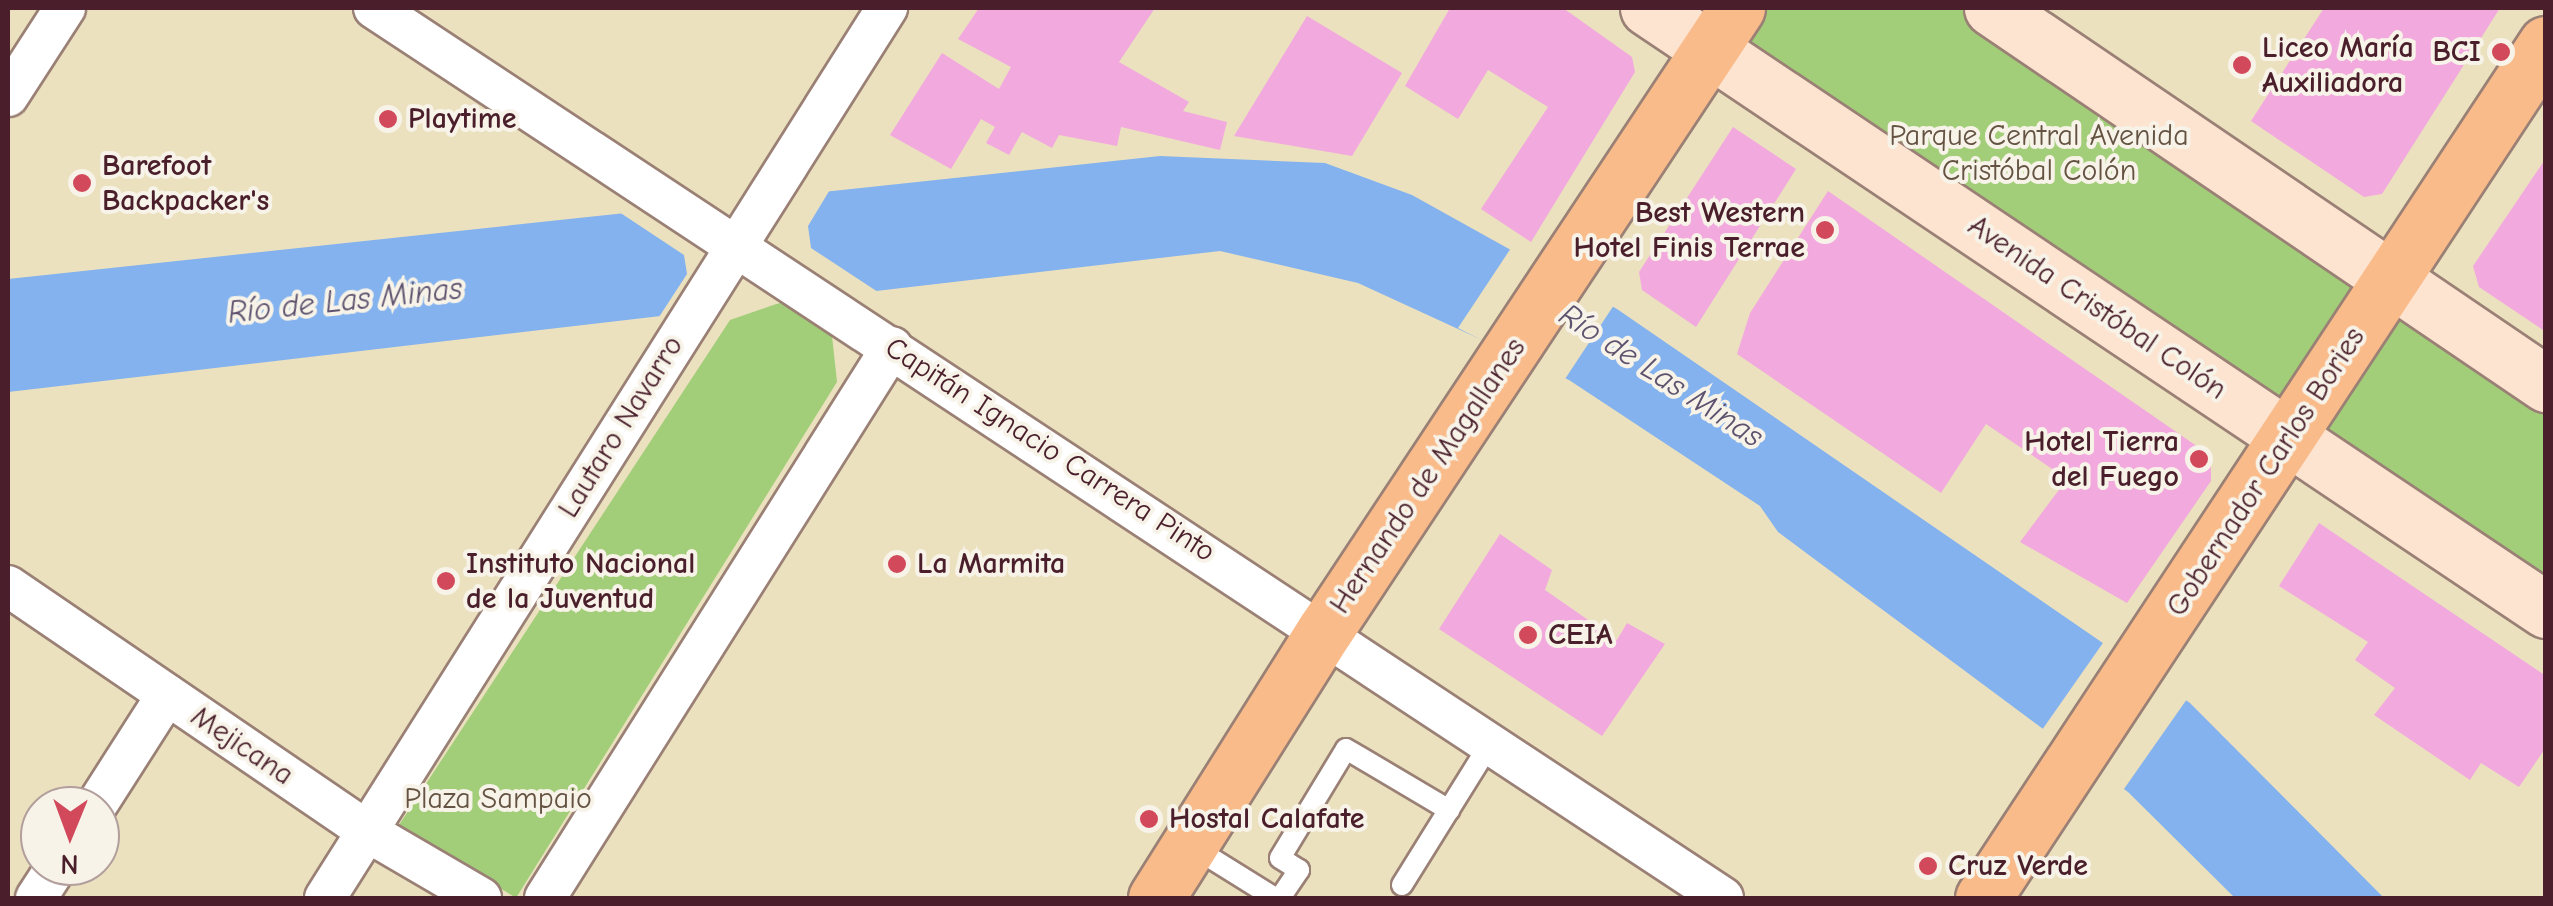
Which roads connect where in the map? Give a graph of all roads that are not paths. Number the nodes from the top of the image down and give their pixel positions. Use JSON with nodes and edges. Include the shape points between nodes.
{"nodes":[{"id":1,"x":64,"y":8,"type":"edge"},
{"id":2,"x":374,"y":8,"type":"edge"},
{"id":3,"x":887,"y":8,"type":"edge"},
{"id":4,"x":1648,"y":8,"type":"edge"},
{"id":5,"x":1992,"y":8,"type":"edge"},
{"id":6,"x":1724,"y":28,"type":"edge"},
{"id":7,"x":2546,"y":44,"type":"edge"},
{"id":8,"x":8,"y":96,"type":"edge"},
{"id":9,"x":734,"y":244,"type":"junction"},
{"id":10,"x":2393,"y":278,"type":"junction"},
{"id":11,"x":892,"y":347,"type":"junction"},
{"id":12,"x":2546,"y":384,"type":"edge"},
{"id":13,"x":2289,"y":438,"type":"junction"},
{"id":14,"x":8,"y":586,"type":"edge"},
{"id":15,"x":2546,"y":610,"type":"edge"},
{"id":16,"x":1325,"y":630,"type":"junction"},
{"id":17,"x":167,"y":695,"type":"junction"},
{"id":18,"x":1491,"y":742,"type":"junction"},
{"id":19,"x":109,"y":786,"type":"edge"},
{"id":20,"x":1449,"y":810,"type":"junction"},
{"id":21,"x":368,"y":832,"type":"junction"},
{"id":22,"x":1192,"y":846,"type":"junction"},
{"id":23,"x":1402,"y":885,"type":"dead end"},
{"id":24,"x":325,"y":898,"type":"edge"},
{"id":25,"x":481,"y":898,"type":"edge"},
{"id":26,"x":545,"y":898,"type":"edge"},
{"id":27,"x":1156,"y":898,"type":"edge"},
{"id":28,"x":1277,"y":898,"type":"edge"},
{"id":29,"x":1723,"y":898,"type":"edge"},
{"id":30,"x":1983,"y":898,"type":"edge"}],
"edges":[{"from":1,"to":8,"type":"street"},
{"from":2,"to":9,"type":"street","name":"Capitán Ignacio Carrera Pinto"},
{"from":3,"to":9,"type":"street","name":"Lautaro Navarro"},
{"from":4,"to":6,"type":"main road","name":"Avenida Cristóbal Colón"},
{"from":5,"to":10,"type":"main road"},
{"from":6,"to":13,"type":"main road","name":"Avenida Cristóbal Colón"},
{"from":6,"to":16,"type":"main road","name":"Hernando de Magallanes"},
{"from":7,"to":10,"type":"main road","name":"Gobernador Carlos Bories"},
{"from":9,"to":11,"type":"street","name":"Capitán Ignacio Carrera Pinto"},
{"from":9,"to":21,"type":"street","name":"Lautaro Navarro"},
{"from":10,"to":12,"type":"main road"},
{"from":10,"to":13,"type":"main road","name":"Gobernador Carlos Bories"},
{"from":11,"to":16,"type":"street","name":"Capitán Ignacio Carrera Pinto"},
{"from":11,"to":26,"type":"street"},
{"from":13,"to":15,"type":"main road","name":"Avenida Cristóbal Colón"},
{"from":13,"to":30,"type":"main road","name":"Gobernador Carlos Bories"},
{"from":14,"to":17,"type":"street","name":"Mejicana"},
{"from":16,"to":18,"type":"street","name":"Capitán Ignacio Carrera Pinto"},
{"from":16,"to":22,"type":"main road","name":"Hernando de Magallanes"},
{"from":17,"to":19,"type":"street"},
{"from":17,"to":21,"type":"street","name":"Mejicana"},
{"from":18,"to":20,"type":"lane"},
{"from":18,"to":29,"type":"street","name":"Capitán Ignacio Carrera Pinto"},
{"from":20,"to":23,"type":"lane"},
{"from":20,"to":28,"type":"lane","via":[[1346,749],[1280,858],[1299,870]]},
{"from":21,"to":24,"type":"street","name":"Lautaro Navarro"},
{"from":21,"to":25,"type":"street","name":"Mejicana"},
{"from":22,"to":27,"type":"main road","name":"Hernando de Magallanes"},
{"from":22,"to":28,"type":"lane"}]}
